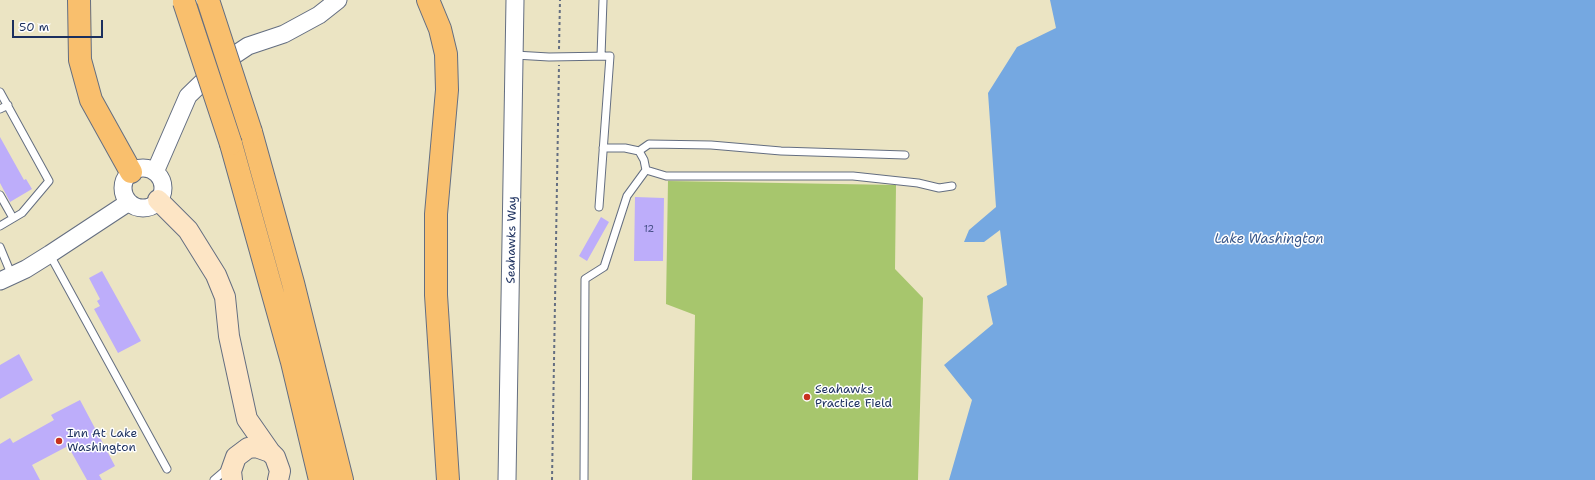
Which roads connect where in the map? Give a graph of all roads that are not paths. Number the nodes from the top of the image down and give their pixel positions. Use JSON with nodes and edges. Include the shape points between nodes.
{"nodes":[{"id":1,"x":79,"y":0,"type":"edge"},
{"id":2,"x":208,"y":0,"type":"edge"},
{"id":3,"x":338,"y":0,"type":"edge"},
{"id":4,"x":428,"y":0,"type":"edge"},
{"id":5,"x":516,"y":0,"type":"edge"},
{"id":6,"x":603,"y":0,"type":"edge"},
{"id":7,"x":184,"y":1,"type":"edge"},
{"id":8,"x":515,"y":55,"type":"junction"},
{"id":9,"x":601,"y":56,"type":"junction"},
{"id":10,"x":0,"y":92,"type":"edge"},
{"id":11,"x":8,"y":105,"type":"junction"},
{"id":12,"x":0,"y":109,"type":"edge"},
{"id":13,"x":603,"y":148,"type":"junction"},
{"id":14,"x":639,"y":151,"type":"junction"},
{"id":15,"x":905,"y":155,"type":"dead end"},
{"id":16,"x":646,"y":170,"type":"junction"},
{"id":17,"x":131,"y":172,"type":"junction"},
{"id":18,"x":155,"y":172,"type":"junction"},
{"id":19,"x":952,"y":186,"type":"dead end"},
{"id":20,"x":0,"y":195,"type":"edge"},
{"id":21,"x":158,"y":200,"type":"junction"},
{"id":22,"x":129,"y":202,"type":"junction"},
{"id":23,"x":599,"y":207,"type":"dead end"},
{"id":24,"x":13,"y":218,"type":"junction"},
{"id":25,"x":0,"y":226,"type":"edge"},
{"id":26,"x":0,"y":247,"type":"edge"},
{"id":27,"x":50,"y":254,"type":"junction"},
{"id":28,"x":6,"y":278,"type":"edge"},
{"id":29,"x":247,"y":419,"type":"junction"},
{"id":30,"x":270,"y":452,"type":"junction"},
{"id":31,"x":235,"y":465,"type":"edge"},
{"id":32,"x":167,"y":469,"type":"dead end"},
{"id":33,"x":214,"y":480,"type":"edge"},
{"id":34,"x":278,"y":480,"type":"edge"},
{"id":35,"x":320,"y":480,"type":"edge"},
{"id":36,"x":342,"y":480,"type":"edge"},
{"id":37,"x":448,"y":480,"type":"edge"},
{"id":38,"x":507,"y":480,"type":"edge"},
{"id":39,"x":584,"y":480,"type":"edge"}],
"edges":[{"from":1,"to":17,"type":"highway","via":[[80,60],[91,100]]},
{"from":2,"to":36,"type":"highway","bridge":true,"via":[[251,132],[293,283]]},
{"from":3,"to":18,"type":"street","via":[[319,15],[291,30],[248,46],[221,64],[188,96]]},
{"from":4,"to":37,"type":"highway","via":[[440,28],[446,54],[447,90],[436,214],[436,295]]},
{"from":5,"to":8,"type":"street","name":"Seahawks Way"},
{"from":6,"to":9,"type":"lane"},
{"from":7,"to":35,"type":"highway","bridge":true,"via":[[231,144],[290,355]]},
{"from":8,"to":9,"type":"lane","via":[[549,58]]},
{"from":8,"to":38,"type":"street","name":"Seahawks Way"},
{"from":9,"to":13,"type":"lane","via":[[610,56]]},
{"from":10,"to":11,"type":"lane"},
{"from":11,"to":12,"type":"lane"},
{"from":11,"to":24,"type":"lane","via":[[49,181],[22,213]]},
{"from":13,"to":14,"type":"lane"},
{"from":13,"to":23,"type":"lane"},
{"from":14,"to":15,"type":"lane","via":[[650,144]]},
{"from":14,"to":16,"type":"lane"},
{"from":16,"to":19,"type":"lane","via":[[666,176],[853,176],[918,183],[939,188]]},
{"from":16,"to":39,"type":"lane","via":[[627,196],[604,267],[585,279]]},
{"from":17,"to":18,"type":"street","via":[[143,168]]},
{"from":17,"to":22,"type":"street","via":[[126,177],[123,190]]},
{"from":18,"to":21,"type":"street","via":[[162,182],[163,189]]},
{"from":20,"to":24,"type":"lane"},
{"from":21,"to":22,"type":"street","via":[[153,205],[140,208]]},
{"from":21,"to":29,"type":"main road","via":[[188,230],[216,275],[225,297],[230,336]]},
{"from":22,"to":27,"type":"street"},
{"from":24,"to":25,"type":"lane"},
{"from":26,"to":28,"type":"lane"},
{"from":27,"to":28,"type":"street"},
{"from":27,"to":32,"type":"lane"},
{"from":29,"to":30,"type":"main road"},
{"from":29,"to":31,"type":"main road"},
{"from":30,"to":31,"type":"main road","via":[[256,447]]},
{"from":30,"to":34,"type":"main road","via":[[280,471]]},
{"from":31,"to":33,"type":"lane"}]}
